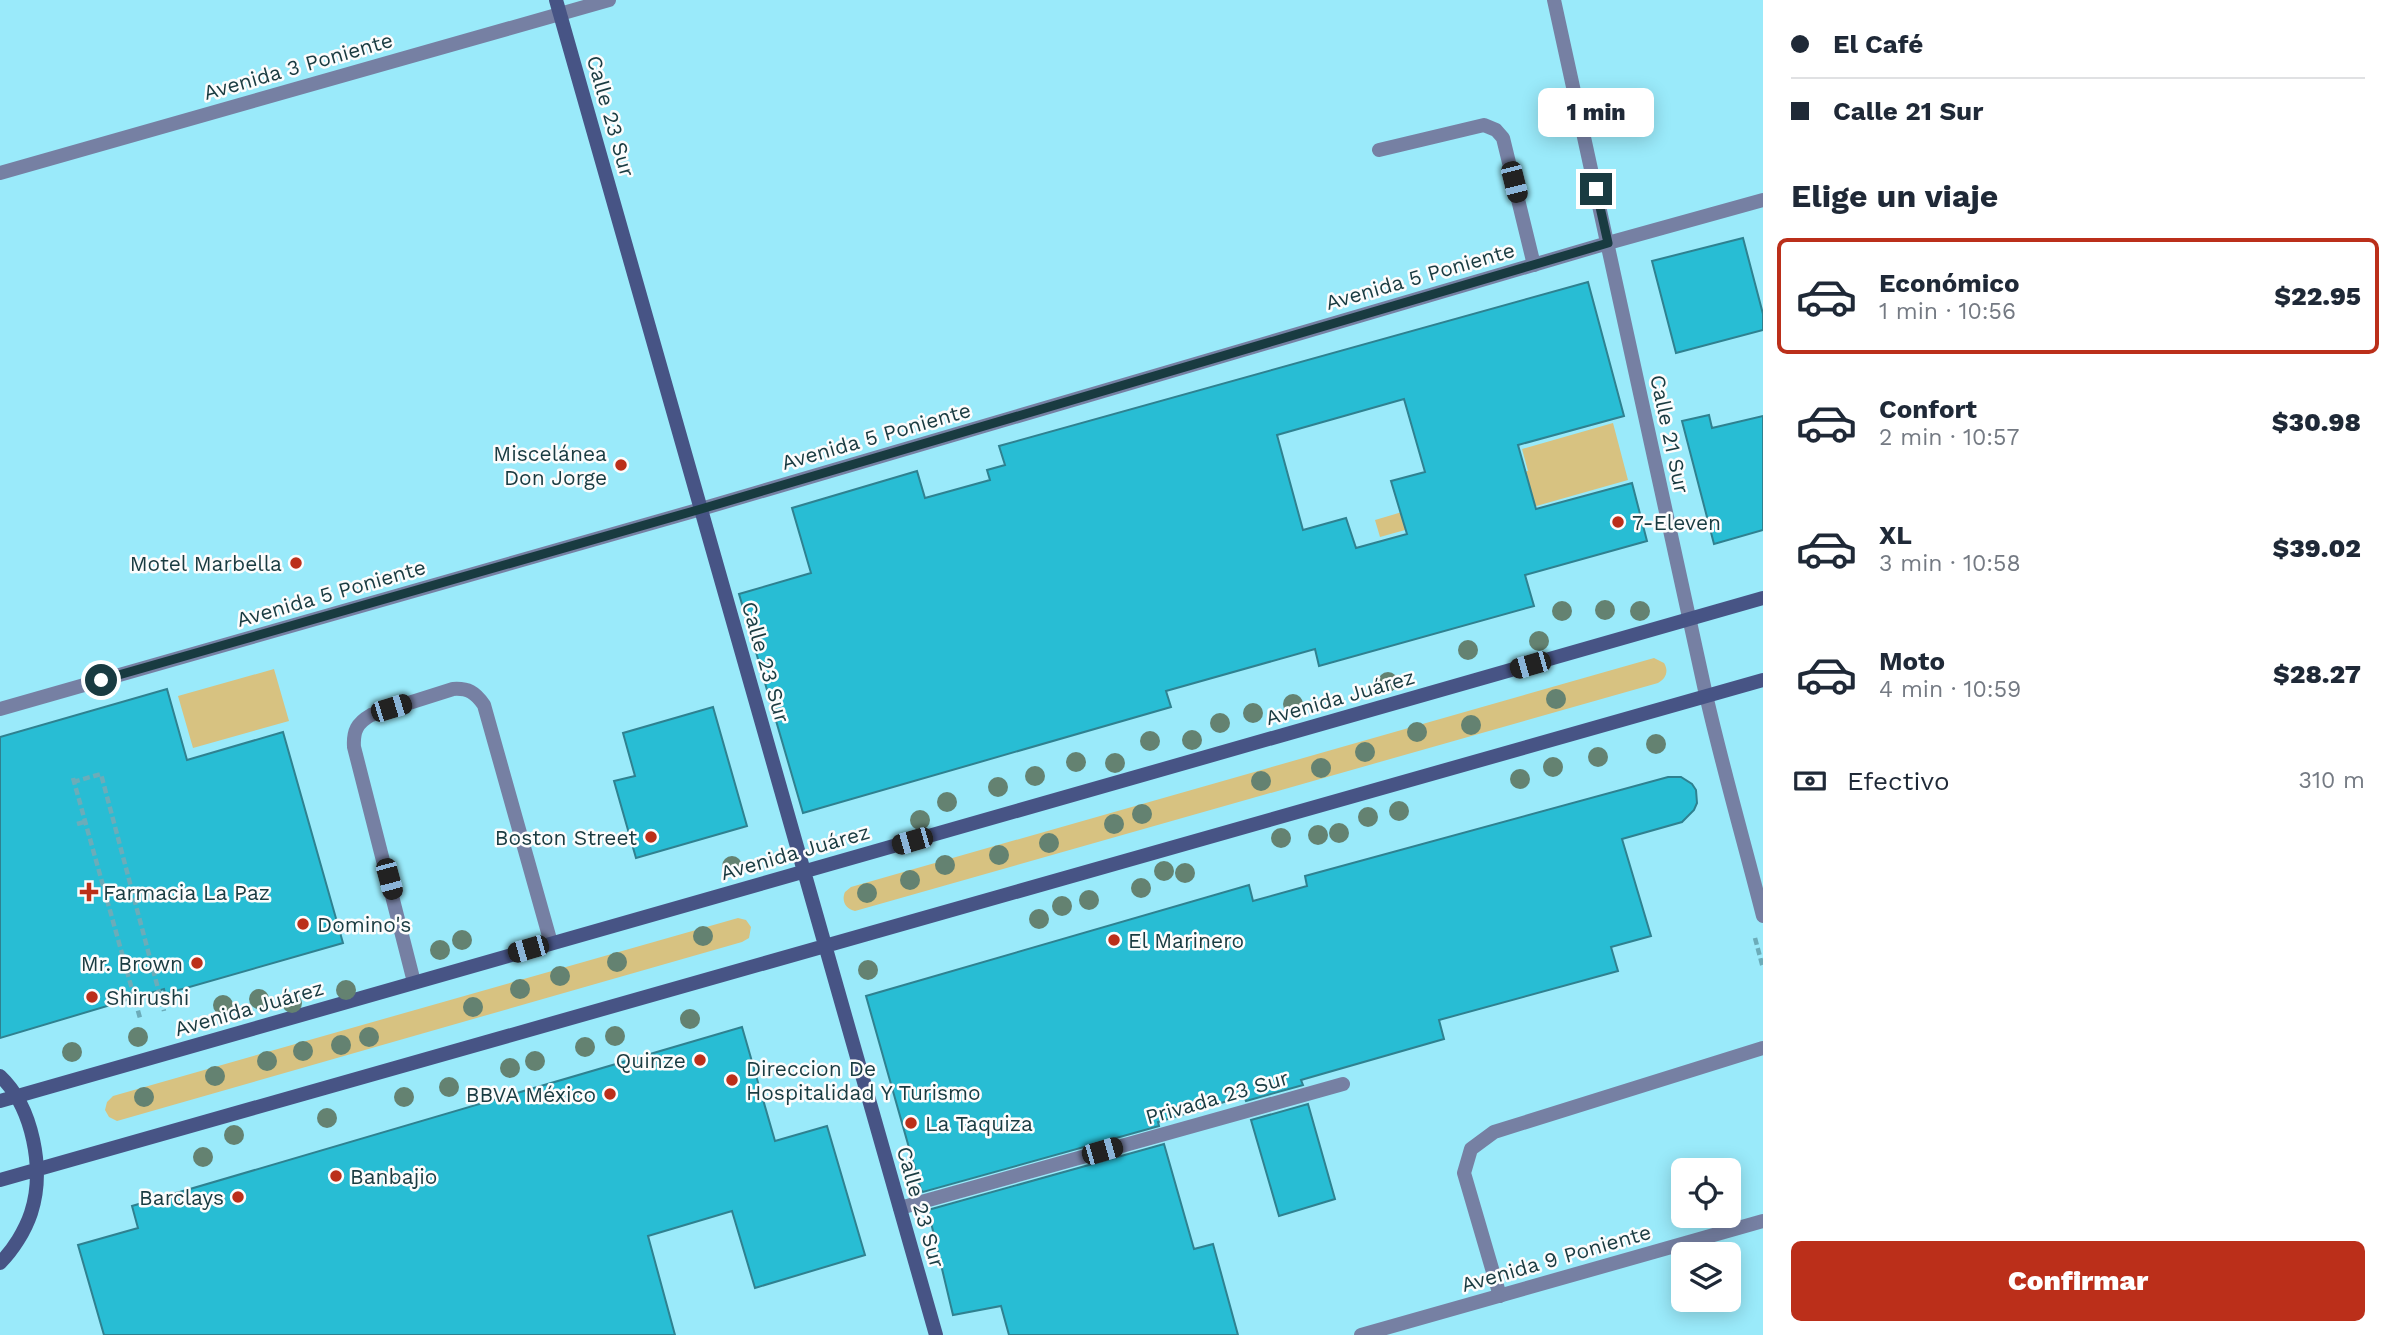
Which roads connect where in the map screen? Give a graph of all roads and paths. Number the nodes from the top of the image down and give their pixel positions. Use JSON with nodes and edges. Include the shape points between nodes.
{"nodes":[{"id":1,"x":609,"y":0,"type":"edge"},
{"id":2,"x":1554,"y":0,"type":"edge"},
{"id":3,"x":558,"y":7,"type":"edge"},
{"id":4,"x":1379,"y":150,"type":"dead end"},
{"id":5,"x":0,"y":173,"type":"edge"},
{"id":6,"x":1763,"y":200,"type":"edge"},
{"id":7,"x":1608,"y":243,"type":"junction"},
{"id":8,"x":1534,"y":265,"type":"junction"},
{"id":9,"x":701,"y":509,"type":"junction"},
{"id":10,"x":1763,"y":598,"type":"edge"},
{"id":11,"x":1691,"y":620,"type":"junction"},
{"id":12,"x":1763,"y":680,"type":"edge"},
{"id":13,"x":1707,"y":696,"type":"junction"},
{"id":14,"x":0,"y":709,"type":"edge"},
{"id":15,"x":84,"y":822,"type":"junction"},
{"id":16,"x":77,"y":824,"type":"dead end"},
{"id":17,"x":804,"y":872,"type":"junction"},
{"id":18,"x":1763,"y":916,"type":"edge"},
{"id":19,"x":551,"y":943,"type":"junction"},
{"id":20,"x":826,"y":946,"type":"junction"},
{"id":21,"x":414,"y":982,"type":"junction"},
{"id":22,"x":164,"y":1011,"type":"dead end"},
{"id":23,"x":140,"y":1018,"type":"dead end"},
{"id":24,"x":1763,"y":1048,"type":"edge"},
{"id":25,"x":1,"y":1078,"type":"edge"},
{"id":26,"x":1343,"y":1084,"type":"dead end"},
{"id":27,"x":17,"y":1097,"type":"junction"},
{"id":28,"x":0,"y":1101,"type":"edge"},
{"id":29,"x":37,"y":1170,"type":"junction"},
{"id":30,"x":0,"y":1180,"type":"edge"},
{"id":31,"x":900,"y":1208,"type":"junction"},
{"id":32,"x":1763,"y":1221,"type":"edge"},
{"id":33,"x":0,"y":1263,"type":"edge"},
{"id":34,"x":1500,"y":1296,"type":"junction"},
{"id":35,"x":936,"y":1335,"type":"edge"},
{"id":36,"x":1361,"y":1335,"type":"edge"}],
"edges":[{"from":1,"to":3,"type":"street","name":"Avenida 3 Poniente"},
{"from":2,"to":7,"type":"street","name":"Calle 21 Sur"},
{"from":3,"to":5,"type":"street","name":"Avenida 3 Poniente"},
{"from":3,"to":9,"type":"main road","name":"Calle 23 Sur"},
{"from":4,"to":8,"type":"street","via":[[1484,125],[1496,130],[1503,138]]},
{"from":6,"to":7,"type":"street","name":"Avenida 5 Poniente"},
{"from":7,"to":8,"type":"street","name":"Avenida 5 Poniente"},
{"from":7,"to":11,"type":"street","name":"Calle 21 Sur"},
{"from":8,"to":9,"type":"street","name":"Avenida 5 Poniente"},
{"from":9,"to":14,"type":"street","name":"Avenida 5 Poniente"},
{"from":9,"to":17,"type":"main road","name":"Calle 23 Sur"},
{"from":10,"to":11,"type":"main road","name":"Avenida Juárez"},
{"from":11,"to":13,"type":"street","name":"Calle 21 Sur"},
{"from":11,"to":17,"type":"main road","name":"Avenida Juárez"},
{"from":12,"to":13,"type":"main road"},
{"from":13,"to":18,"type":"street","name":"Calle 21 Sur"},
{"from":13,"to":20,"type":"main road"},
{"from":15,"to":16,"type":"path"},
{"from":15,"to":22,"type":"path","via":[[73,780],[101,774]]},
{"from":15,"to":23,"type":"path"},
{"from":17,"to":19,"type":"main road","name":"Avenida Juárez"},
{"from":17,"to":20,"type":"main road","name":"Calle 23 Sur"},
{"from":19,"to":21,"type":"main road","name":"Avenida Juárez"},
{"from":19,"to":21,"type":"street","via":[[484,705],[477,694],[453,689],[371,715],[360,722],[354,734]]},
{"from":20,"to":29,"type":"main road"},
{"from":20,"to":31,"type":"main road","name":"Calle 23 Sur"},
{"from":21,"to":27,"type":"main road","name":"Avenida Juárez"},
{"from":24,"to":34,"type":"street","via":[[1494,1132],[1471,1149],[1464,1173]]},
{"from":25,"to":27,"type":"main road"},
{"from":26,"to":31,"type":"street","name":"Privada 23 Sur"},
{"from":27,"to":28,"type":"main road","name":"Avenida Juárez"},
{"from":27,"to":29,"type":"main road","via":[[32,1132]]},
{"from":29,"to":30,"type":"main road"},
{"from":29,"to":33,"type":"main road","via":[[31,1212],[12,1251]]},
{"from":31,"to":35,"type":"main road","name":"Calle 23 Sur"},
{"from":32,"to":34,"type":"street","name":"Avenida 9 Poniente"},
{"from":34,"to":36,"type":"street","name":"Avenida 9 Poniente"}]}
